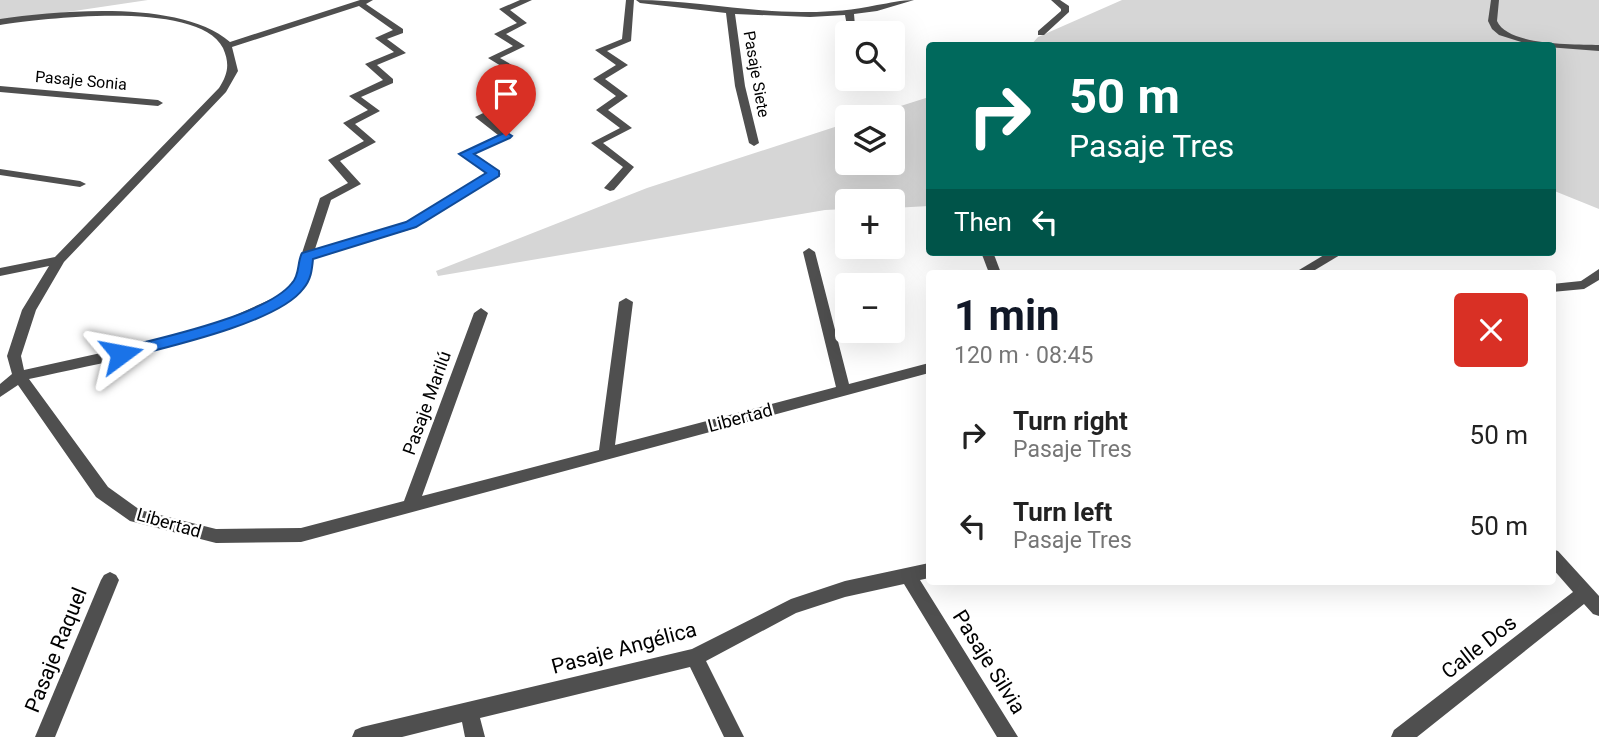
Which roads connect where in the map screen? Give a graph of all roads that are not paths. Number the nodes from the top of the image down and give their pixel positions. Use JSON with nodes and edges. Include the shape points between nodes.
{"nodes":[{"id":1,"x":334,"y":0,"type":"edge"},
{"id":2,"x":528,"y":0,"type":"edge"},
{"id":3,"x":630,"y":0,"type":"edge"},
{"id":4,"x":640,"y":0,"type":"edge"},
{"id":5,"x":910,"y":0,"type":"edge"},
{"id":6,"x":1055,"y":0,"type":"edge"},
{"id":7,"x":1495,"y":0,"type":"edge"},
{"id":8,"x":365,"y":1,"type":"edge"},
{"id":9,"x":654,"y":1,"type":"edge"},
{"id":10,"x":742,"y":2,"type":"dead end"},
{"id":11,"x":345,"y":8,"type":"junction"},
{"id":12,"x":713,"y":9,"type":"junction"},
{"id":13,"x":730,"y":10,"type":"junction"},
{"id":14,"x":849,"y":11,"type":"junction"},
{"id":15,"x":850,"y":21,"type":"edge"},
{"id":16,"x":0,"y":22,"type":"edge"},
{"id":17,"x":1041,"y":33,"type":"dead end"},
{"id":18,"x":1533,"y":42,"type":"edge"},
{"id":19,"x":229,"y":45,"type":"junction"},
{"id":20,"x":1556,"y":46,"type":"edge"},
{"id":21,"x":1599,"y":48,"type":"edge"},
{"id":22,"x":0,"y":89,"type":"edge"},
{"id":23,"x":159,"y":103,"type":"dead end"},
{"id":24,"x":754,"y":143,"type":"dead end"},
{"id":25,"x":0,"y":172,"type":"edge"},
{"id":26,"x":80,"y":184,"type":"dead end"},
{"id":27,"x":610,"y":188,"type":"dead end"},
{"id":28,"x":808,"y":252,"type":"dead end"},
{"id":29,"x":307,"y":256,"type":"junction"},
{"id":30,"x":1332,"y":256,"type":"edge"},
{"id":31,"x":59,"y":260,"type":"junction"},
{"id":32,"x":1306,"y":270,"type":"edge"},
{"id":33,"x":0,"y":272,"type":"edge"},
{"id":34,"x":1599,"y":273,"type":"edge"},
{"id":35,"x":1556,"y":288,"type":"edge"},
{"id":36,"x":626,"y":302,"type":"dead end"},
{"id":37,"x":481,"y":313,"type":"dead end"},
{"id":38,"x":16,"y":347,"type":"junction"},
{"id":39,"x":0,"y":351,"type":"edge"},
{"id":40,"x":926,"y":369,"type":"edge"},
{"id":41,"x":19,"y":376,"type":"junction"},
{"id":42,"x":844,"y":391,"type":"junction"},
{"id":43,"x":0,"y":392,"type":"edge"},
{"id":44,"x":606,"y":454,"type":"junction"},
{"id":45,"x":410,"y":506,"type":"junction"},
{"id":46,"x":1556,"y":560,"type":"edge"},
{"id":47,"x":926,"y":572,"type":"edge"},
{"id":48,"x":908,"y":576,"type":"junction"},
{"id":49,"x":110,"y":580,"type":"dead end"},
{"id":50,"x":1585,"y":593,"type":"junction"},
{"id":51,"x":1599,"y":608,"type":"edge"},
{"id":52,"x":695,"y":657,"type":"junction"},
{"id":53,"x":469,"y":711,"type":"junction"},
{"id":54,"x":45,"y":737,"type":"edge"},
{"id":55,"x":362,"y":737,"type":"edge"},
{"id":56,"x":475,"y":737,"type":"edge"},
{"id":57,"x":734,"y":737,"type":"edge"},
{"id":58,"x":1008,"y":737,"type":"edge"},
{"id":59,"x":1401,"y":737,"type":"edge"}],
"edges":[{"from":1,"to":11,"type":"street"},
{"from":2,"to":29,"type":"street","via":[[503,9],[523,23],[499,34],[520,46],[493,58],[519,72],[489,85],[513,102],[480,117],[506,136],[466,154],[495,174],[411,225]]},
{"from":3,"to":27,"type":"street","via":[[626,41],[600,50],[623,65],[598,79],[623,96],[601,110],[627,128],[596,143],[629,167]]},
{"from":4,"to":9,"type":"street"},
{"from":5,"to":14,"type":"street"},
{"from":6,"to":17,"type":"street","via":[[1065,12]]},
{"from":7,"to":18,"type":"street","via":[[1491,13],[1497,30]]},
{"from":8,"to":11,"type":"street"},
{"from":8,"to":29,"type":"street","via":[[400,31],[380,38],[401,52],[370,64],[390,81],[354,96],[374,111],[348,123],[371,142],[333,160],[355,184],[326,198]]},
{"from":9,"to":12,"type":"street"},
{"from":10,"to":12,"type":"street"},
{"from":11,"to":19,"type":"street"},
{"from":12,"to":13,"type":"street"},
{"from":13,"to":14,"type":"street","via":[[766,15]]},
{"from":13,"to":24,"type":"street","name":"Pasaje Siete","via":[[740,86]]},
{"from":14,"to":15,"type":"street"},
{"from":16,"to":19,"type":"street","via":[[77,12],[151,12],[211,29]]},
{"from":19,"to":31,"type":"street","name":"Libertad","via":[[233,71],[223,90]]},
{"from":20,"to":21,"type":"street"},
{"from":22,"to":23,"type":"street","name":"Pasaje Sonia"},
{"from":25,"to":26,"type":"street"},
{"from":28,"to":42,"type":"street"},
{"from":29,"to":41,"type":"street","via":[[297,288],[245,318],[146,348]]},
{"from":30,"to":32,"type":"street"},
{"from":31,"to":33,"type":"street"},
{"from":31,"to":38,"type":"street","name":"Libertad","via":[[29,310]]},
{"from":34,"to":35,"type":"street","via":[[1584,285]]},
{"from":36,"to":44,"type":"street"},
{"from":37,"to":45,"type":"street","name":"Pasaje Marilú"},
{"from":38,"to":39,"type":"street"},
{"from":38,"to":41,"type":"street","name":"Libertad"},
{"from":40,"to":42,"type":"street","name":"Libertad"},
{"from":41,"to":43,"type":"street"},
{"from":41,"to":45,"type":"street","name":"Libertad","via":[[102,492],[136,516],[216,536],[301,535]]},
{"from":42,"to":44,"type":"street","name":"Libertad"},
{"from":44,"to":45,"type":"street","name":"Libertad"},
{"from":46,"to":50,"type":"street"},
{"from":47,"to":48,"type":"street","name":"Pasaje Angélica"},
{"from":48,"to":52,"type":"street","name":"Pasaje Angélica","via":[[845,589],[791,607]]},
{"from":48,"to":58,"type":"street","name":"Pasaje Silvia"},
{"from":49,"to":54,"type":"street","name":"Pasaje Raquel"},
{"from":50,"to":51,"type":"street"},
{"from":50,"to":59,"type":"street","name":"Calle Dos"},
{"from":52,"to":53,"type":"street","name":"Pasaje Angélica"},
{"from":52,"to":57,"type":"street"},
{"from":53,"to":55,"type":"street","name":"Pasaje Angélica"},
{"from":53,"to":56,"type":"street"}]}
